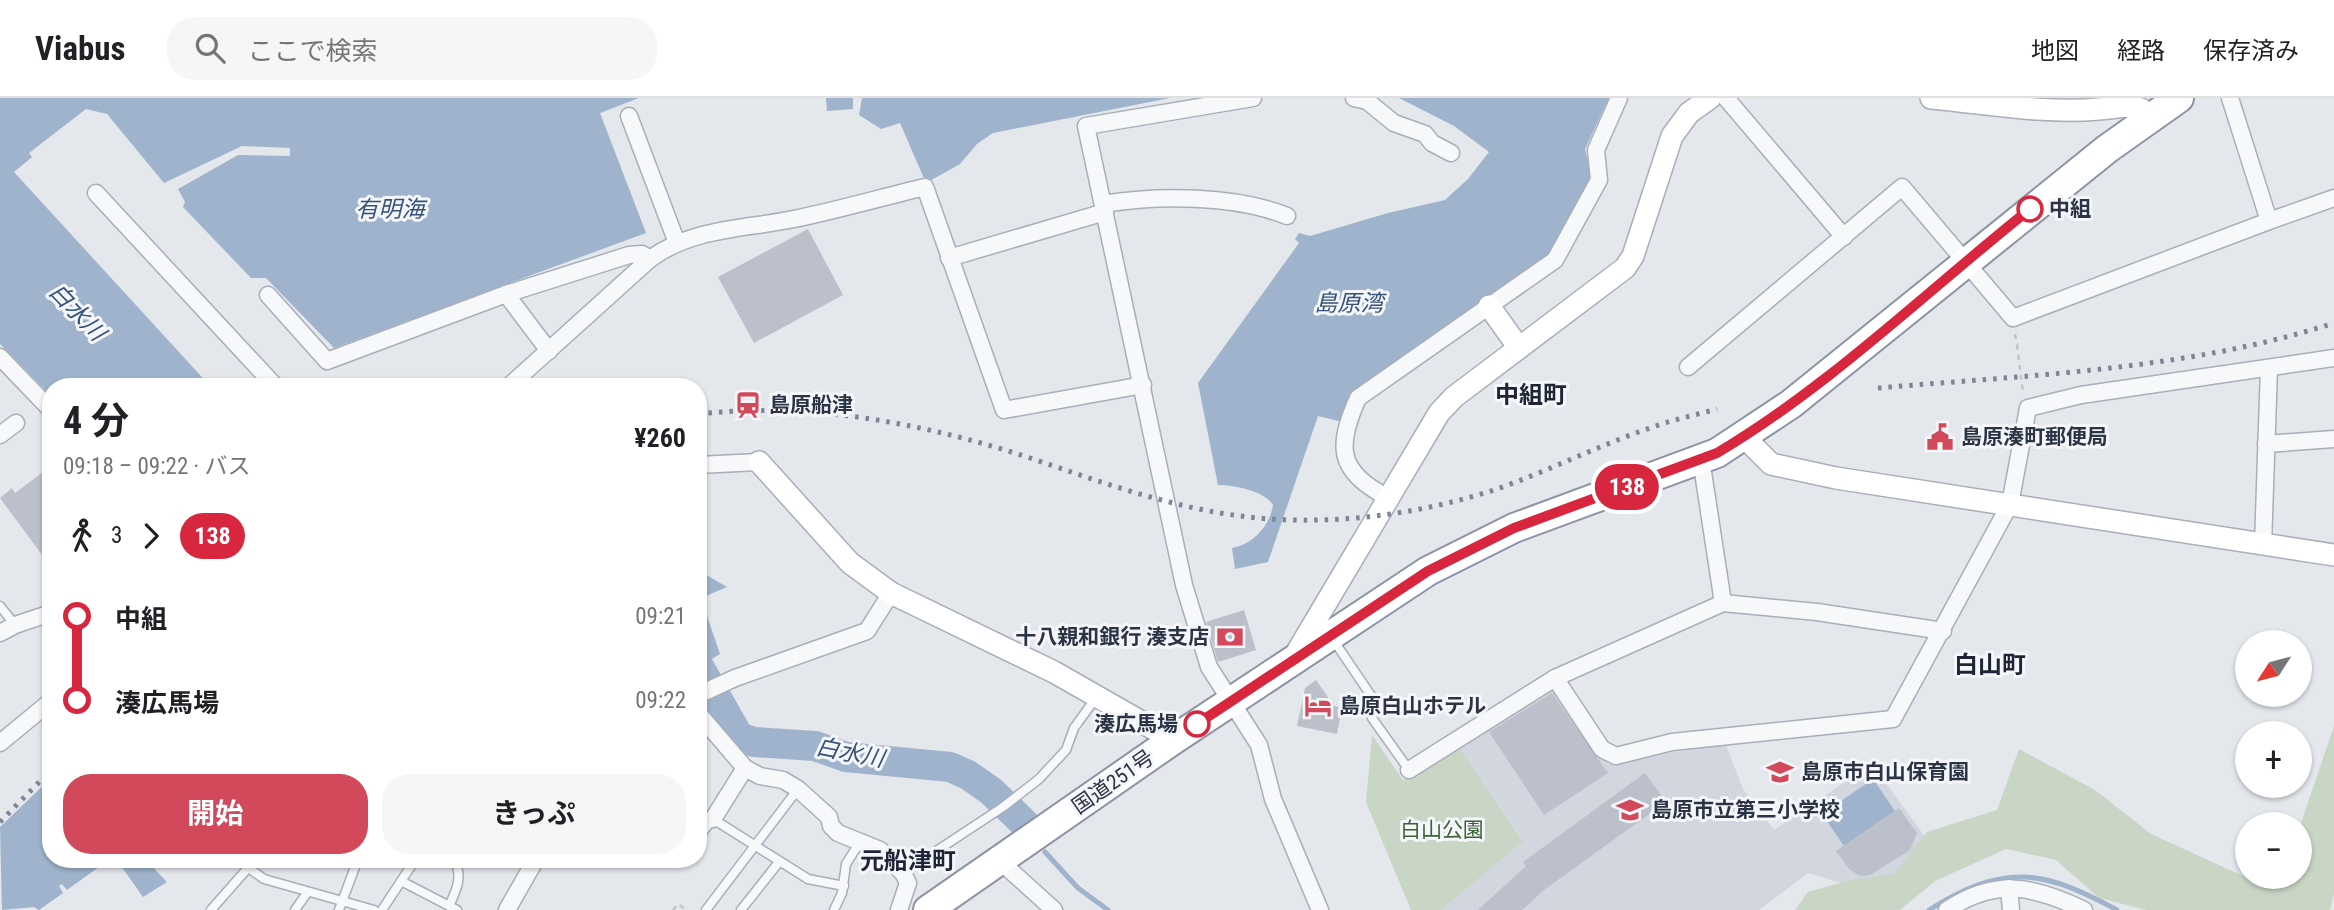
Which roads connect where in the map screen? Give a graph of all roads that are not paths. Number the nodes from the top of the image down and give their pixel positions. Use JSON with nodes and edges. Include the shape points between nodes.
{"nodes":[{"id":1,"x":1253,"y":98,"type":"edge"},
{"id":2,"x":1354,"y":98,"type":"edge"},
{"id":3,"x":1619,"y":98,"type":"edge"},
{"id":4,"x":1710,"y":98,"type":"edge"},
{"id":5,"x":1726,"y":98,"type":"edge"},
{"id":6,"x":1931,"y":98,"type":"edge"},
{"id":7,"x":2179,"y":98,"type":"edge"},
{"id":8,"x":2230,"y":98,"type":"edge"},
{"id":9,"x":2036,"y":103,"type":"edge"},
{"id":10,"x":629,"y":116,"type":"dead end"},
{"id":11,"x":2150,"y":117,"type":"junction"},
{"id":12,"x":1451,"y":153,"type":"dead end"},
{"id":13,"x":96,"y":193,"type":"dead end"},
{"id":14,"x":2334,"y":198,"type":"edge"},
{"id":15,"x":1104,"y":208,"type":"junction"},
{"id":16,"x":1287,"y":216,"type":"dead end"},
{"id":17,"x":2269,"y":221,"type":"junction"},
{"id":18,"x":1844,"y":237,"type":"junction"},
{"id":19,"x":677,"y":243,"type":"junction"},
{"id":20,"x":949,"y":258,"type":"junction"},
{"id":21,"x":650,"y":259,"type":"junction"},
{"id":22,"x":1966,"y":260,"type":"junction"},
{"id":23,"x":506,"y":294,"type":"junction"},
{"id":24,"x":268,"y":295,"type":"dead end"},
{"id":25,"x":1489,"y":306,"type":"junction"},
{"id":26,"x":1519,"y":348,"type":"junction"},
{"id":27,"x":549,"y":351,"type":"junction"},
{"id":28,"x":0,"y":357,"type":"edge"},
{"id":29,"x":2334,"y":358,"type":"edge"},
{"id":30,"x":1688,"y":367,"type":"dead end"},
{"id":31,"x":2269,"y":368,"type":"junction"},
{"id":32,"x":268,"y":378,"type":"edge"},
{"id":33,"x":518,"y":378,"type":"edge"},
{"id":34,"x":1143,"y":385,"type":"junction"},
{"id":35,"x":42,"y":401,"type":"edge"},
{"id":36,"x":16,"y":423,"type":"dead end"},
{"id":37,"x":0,"y":435,"type":"edge"},
{"id":38,"x":1744,"y":437,"type":"junction"},
{"id":39,"x":2334,"y":439,"type":"edge"},
{"id":40,"x":2266,"y":444,"type":"junction"},
{"id":41,"x":1701,"y":459,"type":"junction"},
{"id":42,"x":759,"y":462,"type":"joint"},
{"id":43,"x":707,"y":465,"type":"edge"},
{"id":44,"x":1387,"y":497,"type":"junction"},
{"id":45,"x":2010,"y":504,"type":"junction"},
{"id":46,"x":2263,"y":545,"type":"junction"},
{"id":47,"x":2334,"y":555,"type":"edge"},
{"id":48,"x":891,"y":593,"type":"junction"},
{"id":49,"x":1723,"y":603,"type":"junction"},
{"id":50,"x":0,"y":606,"type":"edge"},
{"id":51,"x":42,"y":616,"type":"edge"},
{"id":52,"x":15,"y":625,"type":"junction"},
{"id":53,"x":1942,"y":631,"type":"junction"},
{"id":54,"x":0,"y":634,"type":"edge"},
{"id":55,"x":1331,"y":636,"type":"junction"},
{"id":56,"x":1291,"y":662,"type":"junction"},
{"id":57,"x":1555,"y":678,"type":"junction"},
{"id":58,"x":707,"y":691,"type":"edge"},
{"id":59,"x":1097,"y":696,"type":"junction"},
{"id":60,"x":1231,"y":701,"type":"junction"},
{"id":61,"x":42,"y":708,"type":"edge"},
{"id":62,"x":707,"y":724,"type":"edge"},
{"id":63,"x":1173,"y":740,"type":"junction"},
{"id":64,"x":0,"y":743,"type":"edge"},
{"id":65,"x":745,"y":768,"type":"junction"},
{"id":66,"x":1409,"y":770,"type":"joint"},
{"id":67,"x":799,"y":789,"type":"junction"},
{"id":68,"x":713,"y":819,"type":"junction"},
{"id":69,"x":707,"y":827,"type":"edge"},
{"id":70,"x":862,"y":840,"type":"junction"},
{"id":71,"x":757,"y":846,"type":"junction"},
{"id":72,"x":1000,"y":861,"type":"junction"},
{"id":73,"x":779,"y":862,"type":"junction"},
{"id":74,"x":355,"y":868,"type":"edge"},
{"id":75,"x":410,"y":868,"type":"edge"},
{"id":76,"x":459,"y":868,"type":"edge"},
{"id":77,"x":531,"y":868,"type":"edge"},
{"id":78,"x":247,"y":869,"type":"joint"},
{"id":79,"x":903,"y":873,"type":"junction"},
{"id":80,"x":401,"y":881,"type":"junction"},
{"id":81,"x":844,"y":886,"type":"junction"},
{"id":82,"x":2009,"y":888,"type":"junction"},
{"id":83,"x":307,"y":892,"type":"junction"},
{"id":84,"x":1039,"y":897,"type":"junction"},
{"id":85,"x":343,"y":900,"type":"junction"},
{"id":86,"x":453,"y":908,"type":"edge"},
{"id":87,"x":211,"y":910,"type":"edge"},
{"id":88,"x":295,"y":910,"type":"edge"},
{"id":89,"x":339,"y":910,"type":"edge"},
{"id":90,"x":374,"y":910,"type":"edge"},
{"id":91,"x":382,"y":910,"type":"edge"},
{"id":92,"x":508,"y":910,"type":"edge"},
{"id":93,"x":706,"y":910,"type":"edge"},
{"id":94,"x":741,"y":910,"type":"edge"},
{"id":95,"x":834,"y":910,"type":"edge"},
{"id":96,"x":899,"y":910,"type":"edge"},
{"id":97,"x":928,"y":910,"type":"edge"},
{"id":98,"x":1029,"y":910,"type":"edge"},
{"id":99,"x":1054,"y":910,"type":"edge"},
{"id":100,"x":1320,"y":910,"type":"edge"},
{"id":101,"x":1947,"y":910,"type":"edge"},
{"id":102,"x":2011,"y":910,"type":"edge"},
{"id":103,"x":2084,"y":910,"type":"edge"}],
"edges":[{"from":1,"to":15,"type":"street","via":[[1086,126]]},
{"from":2,"to":12,"type":"street","via":[[1367,101],[1394,122],[1425,134]]},
{"from":3,"to":25,"type":"street","via":[[1596,150],[1599,180],[1555,260]]},
{"from":4,"to":26,"type":"street","via":[[1689,113],[1672,136],[1633,256],[1625,268]]},
{"from":5,"to":18,"type":"street"},
{"from":6,"to":9,"type":"street"},
{"from":7,"to":11,"type":"highway","name":"国道251号"},
{"from":8,"to":17,"type":"street"},
{"from":9,"to":11,"type":"street","via":[[2077,111],[2137,107]]},
{"from":10,"to":19,"type":"street"},
{"from":11,"to":22,"type":"highway","name":"国道251号"},
{"from":13,"to":32,"type":"street"},
{"from":14,"to":17,"type":"street"},
{"from":15,"to":16,"type":"street","via":[[1142,198],[1247,205]]},
{"from":15,"to":20,"type":"street"},
{"from":15,"to":34,"type":"street"},
{"from":17,"to":22,"type":"street","via":[[2013,318]]},
{"from":18,"to":22,"type":"street","via":[[1902,187]]},
{"from":18,"to":30,"type":"street"},
{"from":19,"to":20,"type":"street","via":[[925,187]]},
{"from":19,"to":21,"type":"street"},
{"from":20,"to":34,"type":"street","via":[[1004,410]]},
{"from":21,"to":23,"type":"street","via":[[629,255]]},
{"from":21,"to":27,"type":"street"},
{"from":22,"to":38,"type":"highway","name":"国道251号"},
{"from":23,"to":24,"type":"street","via":[[327,361]]},
{"from":23,"to":27,"type":"street"},
{"from":25,"to":26,"type":"street"},
{"from":25,"to":44,"type":"street","via":[[1358,398],[1345,428],[1346,458],[1360,481]]},
{"from":26,"to":44,"type":"street","via":[[1439,413]]},
{"from":27,"to":33,"type":"street"},
{"from":28,"to":35,"type":"street"},
{"from":29,"to":31,"type":"street"},
{"from":31,"to":40,"type":"street"},
{"from":31,"to":45,"type":"street","via":[[2081,395],[2028,408]]},
{"from":34,"to":60,"type":"street","via":[[1184,585],[1209,667]]},
{"from":36,"to":37,"type":"street"},
{"from":38,"to":41,"type":"highway","name":"国道251号"},
{"from":38,"to":45,"type":"street","via":[[1771,464]]},
{"from":39,"to":40,"type":"street"},
{"from":40,"to":46,"type":"street"},
{"from":41,"to":49,"type":"street"},
{"from":41,"to":55,"type":"highway","name":"国道251号","via":[[1514,528],[1428,571]]},
{"from":42,"to":43,"type":"street"},
{"from":42,"to":48,"type":"street","via":[[850,563]]},
{"from":44,"to":56,"type":"street"},
{"from":45,"to":46,"type":"street"},
{"from":45,"to":53,"type":"street"},
{"from":46,"to":47,"type":"street"},
{"from":48,"to":58,"type":"street","via":[[867,631]]},
{"from":48,"to":59,"type":"street"},
{"from":49,"to":53,"type":"street"},
{"from":49,"to":57,"type":"street"},
{"from":50,"to":52,"type":"lane"},
{"from":51,"to":52,"type":"street"},
{"from":52,"to":54,"type":"street"},
{"from":53,"to":57,"type":"street","via":[[1894,719],[1672,742],[1616,756],[1602,749]]},
{"from":55,"to":56,"type":"highway","name":"国道251号"},
{"from":55,"to":66,"type":"lane","via":[[1376,703],[1372,718]]},
{"from":56,"to":60,"type":"highway","name":"国道251号"},
{"from":57,"to":66,"type":"street"},
{"from":59,"to":63,"type":"street"},
{"from":59,"to":79,"type":"lane","via":[[1074,728],[1066,750],[1039,779]]},
{"from":60,"to":63,"type":"highway","name":"国道251号"},
{"from":60,"to":100,"type":"street","via":[[1259,745],[1273,799]]},
{"from":61,"to":64,"type":"street"},
{"from":62,"to":65,"type":"street"},
{"from":63,"to":72,"type":"highway","name":"国道251号"},
{"from":65,"to":67,"type":"street"},
{"from":65,"to":68,"type":"street"},
{"from":67,"to":70,"type":"street","via":[[829,817],[838,833]]},
{"from":67,"to":71,"type":"lane"},
{"from":68,"to":69,"type":"lane"},
{"from":68,"to":71,"type":"lane"},
{"from":70,"to":79,"type":"street"},
{"from":70,"to":81,"type":"lane","via":[[846,864]]},
{"from":71,"to":73,"type":"lane"},
{"from":71,"to":93,"type":"lane"},
{"from":72,"to":84,"type":"street"},
{"from":72,"to":97,"type":"highway","name":"国道251号"},
{"from":73,"to":81,"type":"lane","via":[[808,880]]},
{"from":73,"to":94,"type":"lane"},
{"from":74,"to":85,"type":"lane"},
{"from":75,"to":80,"type":"lane"},
{"from":76,"to":86,"type":"lane"},
{"from":77,"to":92,"type":"street"},
{"from":78,"to":83,"type":"lane"},
{"from":78,"to":87,"type":"lane"},
{"from":79,"to":96,"type":"street","via":[[908,890]]},
{"from":80,"to":86,"type":"lane"},
{"from":80,"to":91,"type":"lane"},
{"from":81,"to":95,"type":"lane"},
{"from":82,"to":101,"type":"street","via":[[1977,894]]},
{"from":82,"to":102,"type":"street"},
{"from":82,"to":103,"type":"street","via":[[2049,894]]},
{"from":83,"to":85,"type":"lane"},
{"from":83,"to":88,"type":"lane"},
{"from":84,"to":98,"type":"street"},
{"from":84,"to":99,"type":"street"},
{"from":85,"to":89,"type":"lane"},
{"from":85,"to":90,"type":"lane"}]}
